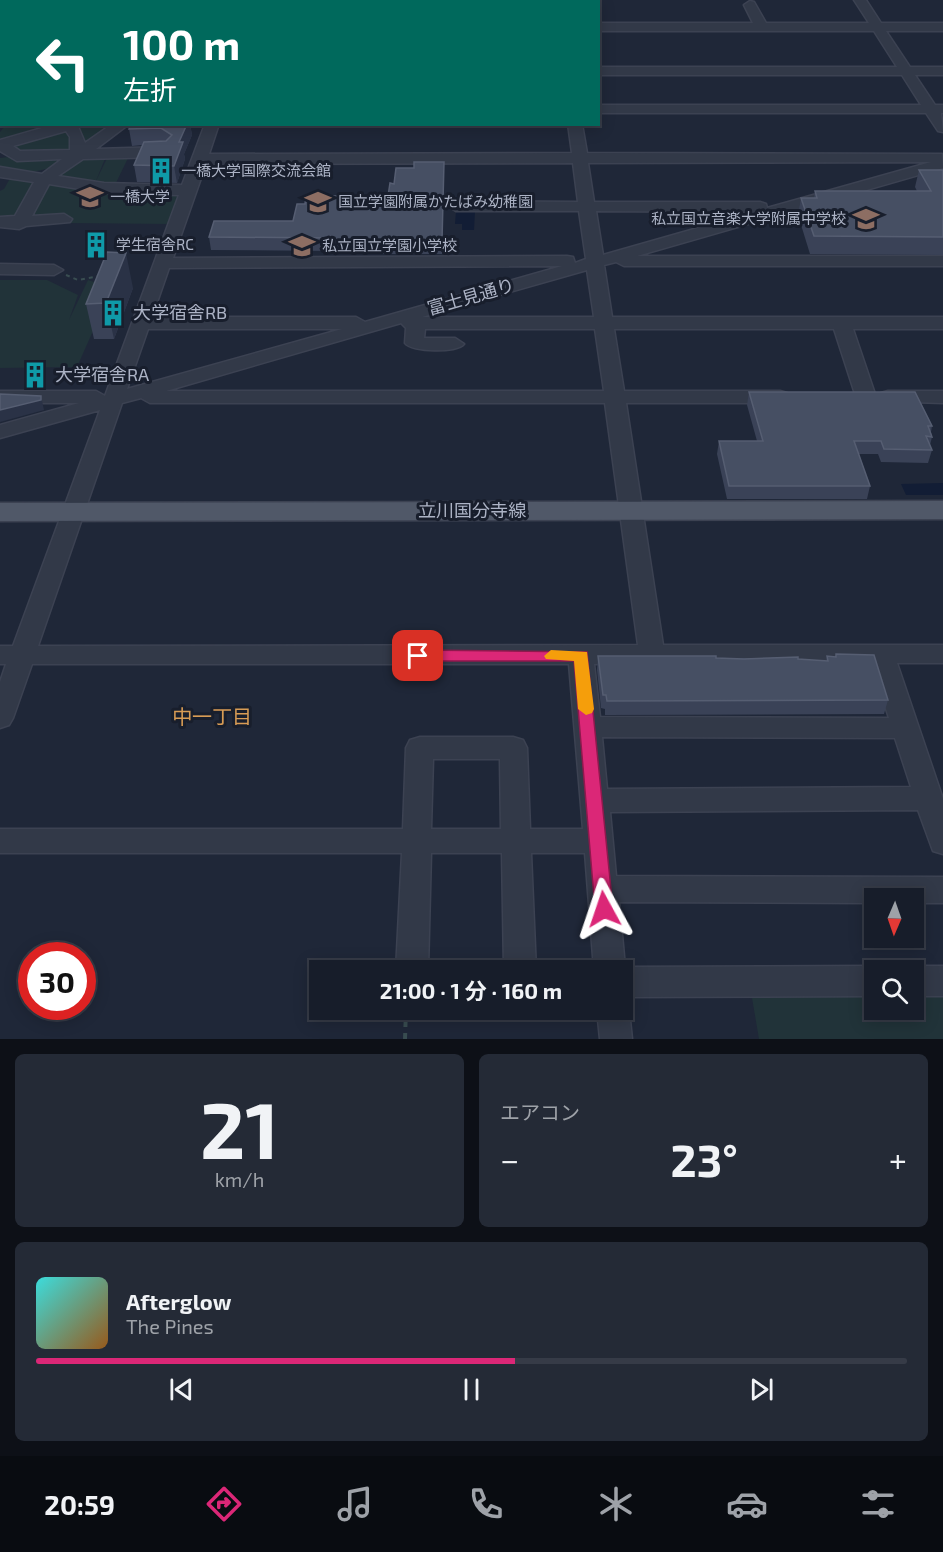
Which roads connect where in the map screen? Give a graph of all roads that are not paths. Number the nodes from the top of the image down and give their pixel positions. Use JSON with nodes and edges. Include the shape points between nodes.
{"nodes":[{"id":1,"x":860,"y":0,"type":"edge"},
{"id":2,"x":750,"y":5,"type":"dead end"},
{"id":3,"x":600,"y":27,"type":"edge"},
{"id":4,"x":878,"y":27,"type":"junction"},
{"id":5,"x":943,"y":27,"type":"edge"},
{"id":6,"x":762,"y":28,"type":"junction"},
{"id":7,"x":600,"y":71,"type":"edge"},
{"id":8,"x":906,"y":71,"type":"junction"},
{"id":9,"x":943,"y":71,"type":"edge"},
{"id":10,"x":600,"y":109,"type":"edge"},
{"id":11,"x":937,"y":109,"type":"edge"},
{"id":12,"x":66,"y":126,"type":"edge"},
{"id":13,"x":71,"y":126,"type":"edge"},
{"id":14,"x":119,"y":126,"type":"edge"},
{"id":15,"x":211,"y":126,"type":"edge"},
{"id":16,"x":575,"y":126,"type":"edge"},
{"id":17,"x":943,"y":128,"type":"edge"},
{"id":18,"x":0,"y":144,"type":"edge"},
{"id":19,"x":133,"y":152,"type":"junction"},
{"id":20,"x":164,"y":152,"type":"edge"},
{"id":21,"x":78,"y":155,"type":"junction"},
{"id":22,"x":17,"y":156,"type":"junction"},
{"id":23,"x":943,"y":157,"type":"edge"},
{"id":24,"x":0,"y":158,"type":"edge"},
{"id":25,"x":580,"y":158,"type":"junction"},
{"id":26,"x":200,"y":159,"type":"junction"},
{"id":27,"x":943,"y":163,"type":"edge"},
{"id":28,"x":0,"y":172,"type":"edge"},
{"id":29,"x":43,"y":180,"type":"junction"},
{"id":30,"x":115,"y":188,"type":"junction"},
{"id":31,"x":182,"y":190,"type":"dead end"},
{"id":32,"x":456,"y":207,"type":"dead end"},
{"id":33,"x":587,"y":207,"type":"junction"},
{"id":34,"x":789,"y":207,"type":"junction"},
{"id":35,"x":64,"y":219,"type":"dead end"},
{"id":36,"x":0,"y":222,"type":"edge"},
{"id":37,"x":20,"y":222,"type":"junction"},
{"id":38,"x":596,"y":261,"type":"junction"},
{"id":39,"x":163,"y":263,"type":"junction"},
{"id":40,"x":940,"y":266,"type":"edge"},
{"id":41,"x":0,"y":269,"type":"edge"},
{"id":42,"x":54,"y":270,"type":"road end"},
{"id":43,"x":141,"y":323,"type":"junction"},
{"id":44,"x":382,"y":323,"type":"junction"},
{"id":45,"x":416,"y":323,"type":"junction"},
{"id":46,"x":842,"y":323,"type":"junction"},
{"id":47,"x":943,"y":323,"type":"edge"},
{"id":48,"x":604,"y":324,"type":"junction"},
{"id":49,"x":455,"y":344,"type":"dead end"},
{"id":50,"x":0,"y":397,"type":"edge"},
{"id":51,"x":794,"y":397,"type":"edge"},
{"id":52,"x":842,"y":397,"type":"edge"},
{"id":53,"x":866,"y":397,"type":"junction"},
{"id":54,"x":943,"y":397,"type":"edge"},
{"id":55,"x":614,"y":398,"type":"junction"},
{"id":56,"x":114,"y":400,"type":"junction"},
{"id":57,"x":0,"y":432,"type":"edge"},
{"id":58,"x":943,"y":510,"type":"edge"},
{"id":59,"x":632,"y":511,"type":"junction"},
{"id":60,"x":0,"y":512,"type":"edge"},
{"id":61,"x":73,"y":512,"type":"junction"},
{"id":62,"x":881,"y":654,"type":"junction"},
{"id":63,"x":943,"y":654,"type":"edge"},
{"id":64,"x":11,"y":656,"type":"edge"},
{"id":65,"x":581,"y":656,"type":"junction"},
{"id":66,"x":652,"y":656,"type":"junction"},
{"id":67,"x":0,"y":718,"type":"edge"},
{"id":68,"x":588,"y":727,"type":"junction"},
{"id":69,"x":905,"y":728,"type":"junction"},
{"id":70,"x":928,"y":798,"type":"junction"},
{"id":71,"x":594,"y":801,"type":"junction"},
{"id":72,"x":417,"y":841,"type":"junction"},
{"id":73,"x":516,"y":841,"type":"junction"},
{"id":74,"x":598,"y":841,"type":"junction"},
{"id":75,"x":943,"y":841,"type":"edge"},
{"id":76,"x":0,"y":842,"type":"edge"},
{"id":77,"x":602,"y":889,"type":"junction"},
{"id":78,"x":943,"y":890,"type":"edge"},
{"id":79,"x":412,"y":960,"type":"edge"},
{"id":80,"x":520,"y":960,"type":"edge"},
{"id":81,"x":609,"y":960,"type":"edge"},
{"id":82,"x":864,"y":981,"type":"edge"},
{"id":83,"x":924,"y":981,"type":"edge"},
{"id":84,"x":943,"y":981,"type":"edge"},
{"id":85,"x":633,"y":982,"type":"edge"},
{"id":86,"x":614,"y":1020,"type":"edge"},
{"id":87,"x":616,"y":1039,"type":"edge"}],
"edges":[{"from":1,"to":4,"type":"street"},
{"from":2,"to":6,"type":"street"},
{"from":3,"to":6,"type":"street"},
{"from":4,"to":5,"type":"street"},
{"from":4,"to":6,"type":"street"},
{"from":4,"to":8,"type":"street"},
{"from":7,"to":8,"type":"street"},
{"from":8,"to":9,"type":"street"},
{"from":8,"to":11,"type":"street"},
{"from":10,"to":11,"type":"street"},
{"from":11,"to":17,"type":"street"},
{"from":12,"to":18,"type":"street"},
{"from":13,"to":21,"type":"street","via":[[77,138]]},
{"from":14,"to":21,"type":"street"},
{"from":15,"to":26,"type":"street"},
{"from":16,"to":25,"type":"street"},
{"from":18,"to":22,"type":"street"},
{"from":19,"to":20,"type":"street"},
{"from":19,"to":21,"type":"street"},
{"from":19,"to":30,"type":"street"},
{"from":21,"to":22,"type":"street"},
{"from":21,"to":29,"type":"street"},
{"from":22,"to":24,"type":"street"},
{"from":23,"to":25,"type":"street"},
{"from":25,"to":26,"type":"street"},
{"from":25,"to":33,"type":"street"},
{"from":26,"to":39,"type":"street"},
{"from":27,"to":34,"type":"street","name":"富士見通り"},
{"from":28,"to":29,"type":"street"},
{"from":29,"to":30,"type":"street"},
{"from":29,"to":37,"type":"street"},
{"from":30,"to":31,"type":"street"},
{"from":32,"to":33,"type":"street"},
{"from":33,"to":34,"type":"street"},
{"from":33,"to":38,"type":"street"},
{"from":34,"to":38,"type":"street","name":"富士見通り"},
{"from":35,"to":37,"type":"street"},
{"from":36,"to":37,"type":"street"},
{"from":38,"to":39,"type":"street"},
{"from":38,"to":40,"type":"street"},
{"from":38,"to":44,"type":"street","name":"富士見通り"},
{"from":38,"to":48,"type":"street"},
{"from":39,"to":43,"type":"street"},
{"from":41,"to":42,"type":"street"},
{"from":43,"to":44,"type":"street"},
{"from":43,"to":56,"type":"street"},
{"from":44,"to":45,"type":"street"},
{"from":44,"to":56,"type":"street","name":"富士見通り"},
{"from":45,"to":48,"type":"street"},
{"from":45,"to":49,"type":"street","via":[[414,343]]},
{"from":46,"to":47,"type":"street"},
{"from":46,"to":48,"type":"street"},
{"from":46,"to":53,"type":"street"},
{"from":48,"to":55,"type":"street"},
{"from":50,"to":56,"type":"street"},
{"from":51,"to":55,"type":"street"},
{"from":52,"to":53,"type":"street"},
{"from":53,"to":54,"type":"street"},
{"from":55,"to":56,"type":"street"},
{"from":55,"to":59,"type":"street"},
{"from":56,"to":57,"type":"street","name":"富士見通り"},
{"from":56,"to":61,"type":"street"},
{"from":58,"to":59,"type":"main road","name":"立川国分寺線"},
{"from":59,"to":61,"type":"main road","name":"立川国分寺線"},
{"from":59,"to":66,"type":"street"},
{"from":60,"to":61,"type":"main road","name":"立川国分寺線"},
{"from":61,"to":64,"type":"street"},
{"from":62,"to":63,"type":"street"},
{"from":62,"to":66,"type":"street"},
{"from":62,"to":69,"type":"street"},
{"from":64,"to":65,"type":"street"},
{"from":64,"to":67,"type":"street"},
{"from":65,"to":66,"type":"street"},
{"from":65,"to":68,"type":"street"},
{"from":68,"to":69,"type":"street"},
{"from":68,"to":71,"type":"street"},
{"from":69,"to":70,"type":"street"},
{"from":70,"to":71,"type":"street"},
{"from":70,"to":75,"type":"street"},
{"from":71,"to":74,"type":"street"},
{"from":72,"to":73,"type":"street"},
{"from":72,"to":73,"type":"street","via":[[420,748],[513,748]]},
{"from":72,"to":76,"type":"street"},
{"from":72,"to":79,"type":"street"},
{"from":73,"to":74,"type":"street"},
{"from":73,"to":80,"type":"street"},
{"from":74,"to":77,"type":"street"},
{"from":77,"to":78,"type":"street"},
{"from":77,"to":81,"type":"street"},
{"from":82,"to":85,"type":"street"},
{"from":83,"to":84,"type":"street"},
{"from":86,"to":87,"type":"street"}]}
